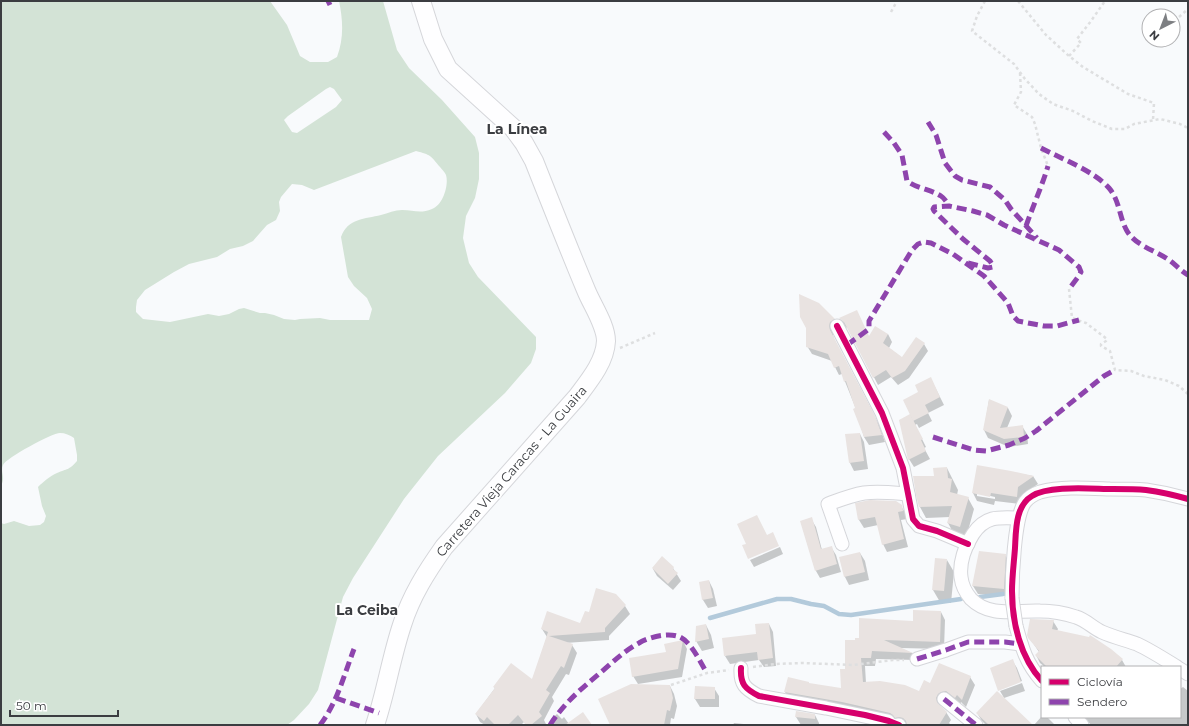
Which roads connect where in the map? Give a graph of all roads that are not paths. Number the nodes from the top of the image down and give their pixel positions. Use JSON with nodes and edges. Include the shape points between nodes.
{"nodes":[{"id":1,"x":421,"y":1,"type":"edge"},
{"id":2,"x":837,"y":326,"type":"dead end"},
{"id":3,"x":908,"y":494,"type":"junction"},
{"id":4,"x":1188,"y":499,"type":"edge"},
{"id":5,"x":1018,"y":518,"type":"junction"},
{"id":6,"x":842,"y":544,"type":"dead end"},
{"id":7,"x":968,"y":544,"type":"junction"},
{"id":8,"x":1021,"y":644,"type":"junction"},
{"id":9,"x":917,"y":659,"type":"road end"},
{"id":10,"x":1175,"y":666,"type":"edge"},
{"id":11,"x":740,"y":668,"type":"road end"},
{"id":12,"x":1041,"y":680,"type":"edge"},
{"id":13,"x":944,"y":699,"type":"dead end"},
{"id":14,"x":895,"y":724,"type":"edge"},
{"id":15,"x":375,"y":725,"type":"edge"},
{"id":16,"x":976,"y":725,"type":"edge"}],
"edges":[{"from":1,"to":15,"type":"main road","name":"Carretera Vieja Caracas - La Guaira","via":[[433,39],[448,69],[513,128],[534,161],[586,291],[604,328],[606,340],[599,365],[578,397],[444,547],[429,569],[402,625]]},
{"from":2,"to":3,"type":"street","via":[[882,413],[903,468]]},
{"from":3,"to":6,"type":"street","via":[[864,493],[828,504]]},
{"from":3,"to":7,"type":"street","via":[[913,518],[919,526]]},
{"from":4,"to":5,"type":"street","via":[[1144,490],[1051,490],[1040,492],[1026,501]]},
{"from":5,"to":7,"type":"street","via":[[986,520],[979,525]]},
{"from":5,"to":8,"type":"street","bridge":true,"via":[[1012,598]]},
{"from":7,"to":10,"type":"street","via":[[960,570],[962,585],[970,598],[983,608],[1001,612],[1062,613],[1079,617],[1102,632],[1137,645]]},
{"from":8,"to":9,"type":"street","via":[[968,642]]},
{"from":8,"to":12,"type":"street","via":[[1026,658]]},
{"from":11,"to":14,"type":"street","via":[[742,682],[759,696]]},
{"from":13,"to":16,"type":"street"}]}
